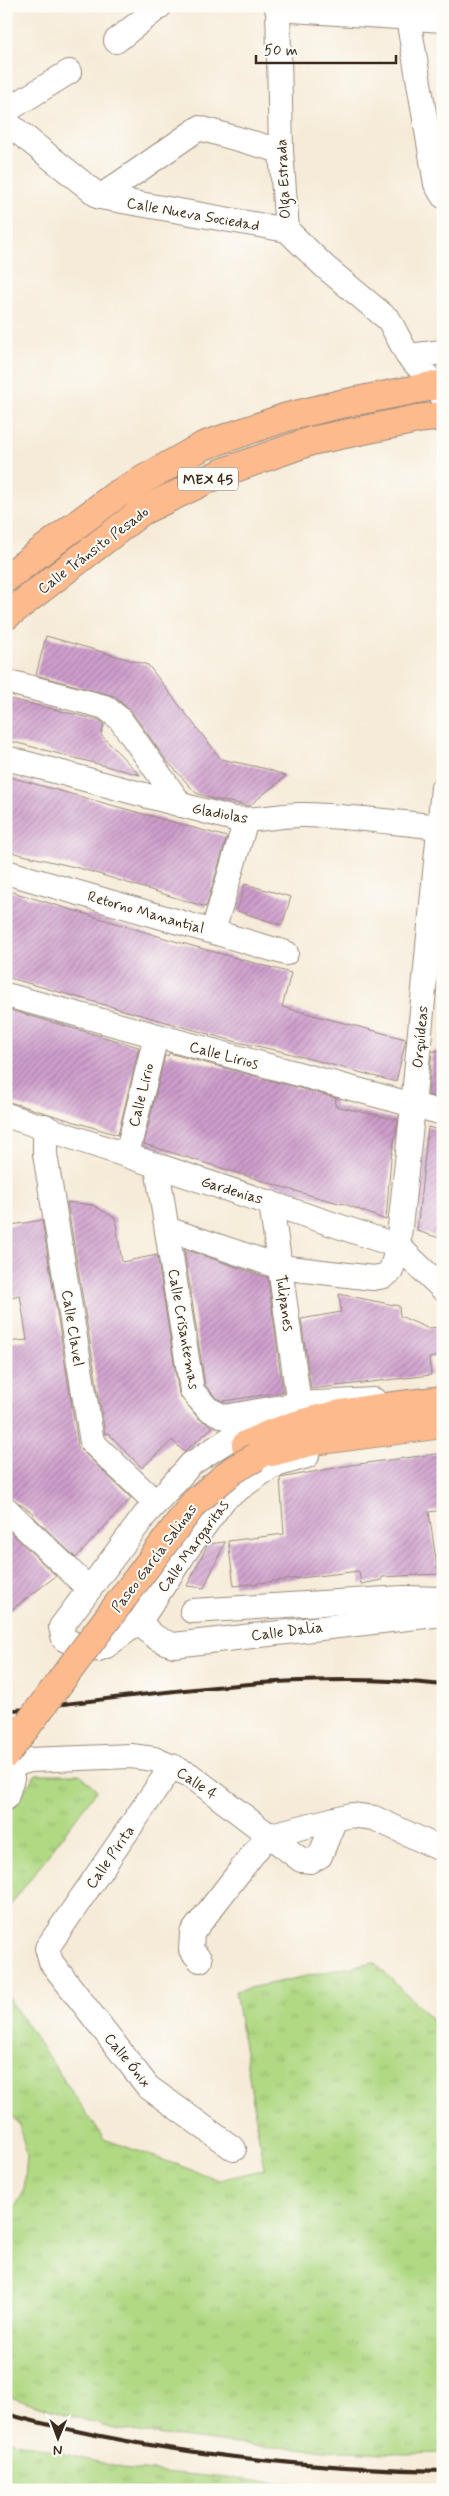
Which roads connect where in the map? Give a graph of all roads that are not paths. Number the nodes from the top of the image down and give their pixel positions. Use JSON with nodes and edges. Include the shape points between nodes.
{"nodes":[{"id":1,"x":160,"y":6,"type":"edge"},
{"id":2,"x":276,"y":7,"type":"edge"},
{"id":3,"x":407,"y":12,"type":"edge"},
{"id":4,"x":443,"y":20,"type":"edge"},
{"id":5,"x":116,"y":41,"type":"dead end"},
{"id":6,"x":68,"y":72,"type":"dead end"},
{"id":7,"x":6,"y":111,"type":"edge"},
{"id":8,"x":6,"y":122,"type":"edge"},
{"id":9,"x":281,"y":151,"type":"junction"},
{"id":10,"x":443,"y":196,"type":"edge"},
{"id":11,"x":100,"y":197,"type":"junction"},
{"id":12,"x":286,"y":230,"type":"junction"},
{"id":13,"x":443,"y":352,"type":"edge"},
{"id":14,"x":408,"y":356,"type":"junction"},
{"id":15,"x":441,"y":389,"type":"edge"},
{"id":16,"x":443,"y":416,"type":"edge"},
{"id":17,"x":6,"y":578,"type":"edge"},
{"id":18,"x":6,"y":616,"type":"edge"},
{"id":19,"x":17,"y":684,"type":"dead end"},
{"id":20,"x":6,"y":758,"type":"edge"},
{"id":21,"x":443,"y":788,"type":"edge"},
{"id":22,"x":181,"y":804,"type":"junction"},
{"id":23,"x":246,"y":820,"type":"junction"},
{"id":24,"x":441,"y":827,"type":"edge"},
{"id":25,"x":6,"y":872,"type":"edge"},
{"id":26,"x":213,"y":931,"type":"junction"},
{"id":27,"x":286,"y":953,"type":"dead end"},
{"id":28,"x":6,"y":995,"type":"edge"},
{"id":29,"x":156,"y":1036,"type":"junction"},
{"id":30,"x":414,"y":1106,"type":"junction"},
{"id":31,"x":443,"y":1113,"type":"edge"},
{"id":32,"x":6,"y":1115,"type":"edge"},
{"id":33,"x":45,"y":1126,"type":"junction"},
{"id":34,"x":127,"y":1154,"type":"junction"},
{"id":35,"x":157,"y":1167,"type":"junction"},
{"id":36,"x":271,"y":1203,"type":"junction"},
{"id":37,"x":167,"y":1229,"type":"junction"},
{"id":38,"x":398,"y":1246,"type":"junction"},
{"id":39,"x":280,"y":1267,"type":"junction"},
{"id":40,"x":443,"y":1289,"type":"edge"},
{"id":41,"x":443,"y":1400,"type":"edge"},
{"id":42,"x":416,"y":1403,"type":"junction"},
{"id":43,"x":299,"y":1404,"type":"junction"},
{"id":44,"x":329,"y":1416,"type":"junction"},
{"id":45,"x":443,"y":1424,"type":"edge"},
{"id":46,"x":363,"y":1435,"type":"junction"},
{"id":47,"x":251,"y":1451,"type":"junction"},
{"id":48,"x":156,"y":1503,"type":"junction"},
{"id":49,"x":6,"y":1509,"type":"edge"},
{"id":50,"x":88,"y":1589,"type":"junction"},
{"id":51,"x":443,"y":1599,"type":"edge"},
{"id":52,"x":192,"y":1611,"type":"dead end"},
{"id":53,"x":443,"y":1614,"type":"edge"},
{"id":54,"x":140,"y":1621,"type":"junction"},
{"id":55,"x":6,"y":1731,"type":"edge"},
{"id":56,"x":6,"y":1754,"type":"edge"},
{"id":57,"x":172,"y":1766,"type":"junction"},
{"id":58,"x":6,"y":1767,"type":"edge"},
{"id":59,"x":6,"y":1798,"type":"edge"},
{"id":60,"x":335,"y":1819,"type":"junction"},
{"id":61,"x":267,"y":1836,"type":"junction"},
{"id":62,"x":443,"y":1850,"type":"edge"},
{"id":63,"x":47,"y":1948,"type":"joint"},
{"id":64,"x":200,"y":1960,"type":"dead end"},
{"id":65,"x":234,"y":2149,"type":"dead end"}],
"edges":[{"from":1,"to":5,"type":"street"},
{"from":2,"to":3,"type":"street"},
{"from":2,"to":9,"type":"street","name":"Olga Estrada"},
{"from":3,"to":4,"type":"street"},
{"from":3,"to":10,"type":"street","via":[[436,184]]},
{"from":6,"to":7,"type":"street"},
{"from":8,"to":11,"type":"street"},
{"from":9,"to":11,"type":"street","via":[[199,128]]},
{"from":9,"to":12,"type":"street","name":"Olga Estrada"},
{"from":11,"to":12,"type":"street","name":"Calle Nueva Sociedad"},
{"from":12,"to":14,"type":"street","name":"Olga Estrada","via":[[389,320]]},
{"from":13,"to":14,"type":"street"},
{"from":14,"to":15,"type":"street","name":"Olga Estrada"},
{"from":15,"to":17,"type":"main road","name":"Calle Tránsito Pesado","number":"MEX 45","via":[[287,417],[203,446],[116,495]]},
{"from":16,"to":18,"type":"main road","name":"Calle Tránsito Pesado","number":"MEX 45","via":[[311,441],[213,477],[142,511]]},
{"from":19,"to":22,"type":"street","via":[[105,707],[120,719]]},
{"from":20,"to":22,"type":"street","name":"Gladiolas"},
{"from":21,"to":24,"type":"street","name":"Orquídeas"},
{"from":22,"to":23,"type":"street","name":"Gladiolas"},
{"from":23,"to":24,"type":"street","name":"Gladiolas","via":[[301,815],[366,818]]},
{"from":23,"to":26,"type":"street"},
{"from":24,"to":30,"type":"street","name":"Orquídeas"},
{"from":25,"to":26,"type":"street","name":"Retorno Manantial"},
{"from":26,"to":27,"type":"street","name":"Retorno Manantial"},
{"from":28,"to":29,"type":"street","name":"Calle Lirios"},
{"from":29,"to":30,"type":"street","name":"Calle Lirios"},
{"from":29,"to":34,"type":"street","name":"Calle Lirio"},
{"from":30,"to":31,"type":"street","name":"Calle Lirios"},
{"from":30,"to":38,"type":"street","name":"Orquídeas"},
{"from":32,"to":33,"type":"street","name":"Gardenias"},
{"from":33,"to":34,"type":"street","name":"Gardenias"},
{"from":33,"to":48,"type":"street","name":"Calle Clavel","via":[[44,1154],[92,1442]]},
{"from":34,"to":35,"type":"street","name":"Gardenias"},
{"from":35,"to":36,"type":"street","name":"Gardenias"},
{"from":35,"to":37,"type":"street","name":"Calle Crisantemas"},
{"from":36,"to":38,"type":"street","name":"Gardenias"},
{"from":36,"to":39,"type":"street","name":"Tulipanes"},
{"from":37,"to":39,"type":"street"},
{"from":37,"to":43,"type":"street","name":"Calle Crisantemas","via":[[192,1392],[208,1409],[225,1417]]},
{"from":38,"to":39,"type":"street","name":"Orquídeas","via":[[391,1271],[373,1278]]},
{"from":38,"to":40,"type":"street","name":"Gardenias"},
{"from":39,"to":43,"type":"street","name":"Tulipanes"},
{"from":41,"to":42,"type":"main road","name":"Paseo García Salinas"},
{"from":42,"to":43,"type":"street","name":"Calle Crisantemas","via":[[374,1400]]},
{"from":42,"to":44,"type":"main road","name":"Paseo García Salinas"},
{"from":44,"to":47,"type":"main road","name":"Paseo García Salinas","via":[[267,1434]]},
{"from":44,"to":48,"type":"street","via":[[292,1414],[245,1429],[191,1464]]},
{"from":45,"to":46,"type":"main road","name":"Paseo García Salinas"},
{"from":46,"to":47,"type":"main road","name":"Paseo García Salinas"},
{"from":46,"to":54,"type":"street","name":"Calle Margaritas","via":[[342,1449],[272,1466],[226,1498],[186,1550]]},
{"from":47,"to":55,"type":"main road","name":"Paseo García Salinas","via":[[197,1482]]},
{"from":47,"to":56,"type":"main road","name":"Paseo García Salinas","bridge":true,"via":[[194,1503]]},
{"from":48,"to":50,"type":"street"},
{"from":49,"to":50,"type":"street"},
{"from":50,"to":54,"type":"street","via":[[61,1627],[64,1639],[87,1650],[98,1649]]},
{"from":51,"to":52,"type":"street","via":[[337,1601]]},
{"from":53,"to":54,"type":"street","name":"Calle Dalia","via":[[174,1645],[150,1635]]},
{"from":57,"to":58,"type":"street","name":"Calle 4","via":[[154,1759],[131,1756],[30,1760]]},
{"from":57,"to":61,"type":"street","name":"Calle 4","via":[[190,1775]]},
{"from":57,"to":63,"type":"street","name":"Calle Pirita"},
{"from":58,"to":59,"type":"street","via":[[12,1778]]},
{"from":60,"to":61,"type":"street"},
{"from":60,"to":61,"type":"street","name":"Calle 4","via":[[320,1856],[311,1861],[301,1860]]},
{"from":60,"to":62,"type":"street","via":[[352,1815],[374,1818]]},
{"from":61,"to":64,"type":"street","via":[[192,1933],[191,1950]]},
{"from":63,"to":65,"type":"street","name":"Calle Ónix","via":[[51,1962],[148,2087]]}]}
